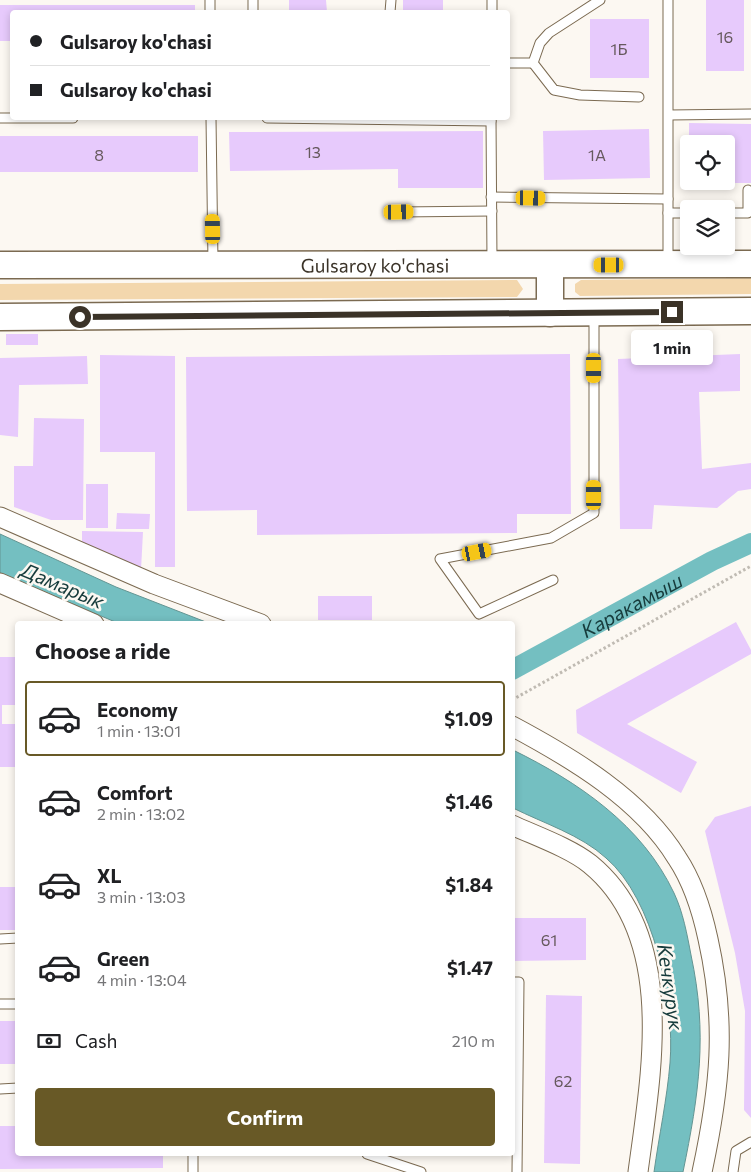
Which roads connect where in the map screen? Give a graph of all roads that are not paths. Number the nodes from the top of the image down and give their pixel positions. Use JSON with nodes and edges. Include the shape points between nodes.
{"nodes":[{"id":1,"x":600,"y":0,"type":"edge"},
{"id":2,"x":668,"y":0,"type":"edge"},
{"id":3,"x":510,"y":63,"type":"edge"},
{"id":4,"x":533,"y":63,"type":"junction"},
{"id":5,"x":639,"y":97,"type":"dead end"},
{"id":6,"x":751,"y":114,"type":"edge"},
{"id":7,"x":669,"y":115,"type":"junction"},
{"id":8,"x":211,"y":120,"type":"edge"},
{"id":9,"x":491,"y":120,"type":"edge"},
{"id":10,"x":748,"y":190,"type":"dead end"},
{"id":11,"x":491,"y":197,"type":"junction"},
{"id":12,"x":668,"y":199,"type":"junction"},
{"id":13,"x":492,"y":211,"type":"junction"},
{"id":14,"x":399,"y":212,"type":"dead end"},
{"id":15,"x":668,"y":213,"type":"junction"},
{"id":16,"x":680,"y":213,"type":"edge"},
{"id":17,"x":735,"y":213,"type":"edge"},
{"id":18,"x":751,"y":264,"type":"edge"},
{"id":19,"x":0,"y":265,"type":"edge"},
{"id":20,"x":492,"y":265,"type":"junction"},
{"id":21,"x":550,"y":265,"type":"junction"},
{"id":22,"x":668,"y":265,"type":"junction"},
{"id":23,"x":213,"y":266,"type":"junction"},
{"id":24,"x":751,"y":311,"type":"edge"},
{"id":25,"x":594,"y":313,"type":"junction"},
{"id":26,"x":550,"y":314,"type":"junction"},
{"id":27,"x":0,"y":317,"type":"edge"},
{"id":28,"x":0,"y":517,"type":"edge"},
{"id":29,"x":553,"y":580,"type":"dead end"},
{"id":30,"x":0,"y":583,"type":"edge"},
{"id":31,"x":87,"y":621,"type":"edge"},
{"id":32,"x":253,"y":621,"type":"edge"},
{"id":33,"x":515,"y":728,"type":"edge"},
{"id":34,"x":515,"y":826,"type":"edge"},
{"id":35,"x":0,"y":938,"type":"edge"},
{"id":36,"x":15,"y":938,"type":"edge"},
{"id":37,"x":515,"y":982,"type":"edge"},
{"id":38,"x":0,"y":1004,"type":"edge"},
{"id":39,"x":15,"y":1004,"type":"edge"},
{"id":40,"x":15,"y":1088,"type":"edge"},
{"id":41,"x":0,"y":1089,"type":"edge"},
{"id":42,"x":751,"y":1142,"type":"edge"},
{"id":43,"x":193,"y":1156,"type":"edge"},
{"id":44,"x":373,"y":1156,"type":"edge"},
{"id":45,"x":193,"y":1172,"type":"edge"},
{"id":46,"x":421,"y":1172,"type":"edge"},
{"id":47,"x":517,"y":1172,"type":"edge"},
{"id":48,"x":638,"y":1172,"type":"edge"},
{"id":49,"x":702,"y":1172,"type":"edge"},
{"id":50,"x":733,"y":1172,"type":"edge"}],
"edges":[{"from":1,"to":4,"type":"lane","via":[[549,33],[540,43]]},
{"from":2,"to":7,"type":"lane"},
{"from":3,"to":4,"type":"lane"},
{"from":4,"to":5,"type":"lane","via":[[554,90],[580,95]]},
{"from":6,"to":7,"type":"lane"},
{"from":7,"to":12,"type":"lane"},
{"from":8,"to":23,"type":"lane"},
{"from":9,"to":11,"type":"lane"},
{"from":10,"to":17,"type":"lane","via":[[748,213]]},
{"from":11,"to":12,"type":"lane"},
{"from":11,"to":13,"type":"lane"},
{"from":12,"to":15,"type":"lane"},
{"from":13,"to":14,"type":"lane"},
{"from":13,"to":20,"type":"lane"},
{"from":15,"to":16,"type":"lane"},
{"from":15,"to":22,"type":"lane"},
{"from":18,"to":22,"type":"main road","name":"Gulsaroy ko'chasi"},
{"from":19,"to":23,"type":"main road","name":"Gulsaroy ko'chasi"},
{"from":20,"to":21,"type":"main road","name":"Gulsaroy ko'chasi"},
{"from":20,"to":23,"type":"main road","name":"Gulsaroy ko'chasi"},
{"from":21,"to":22,"type":"main road","name":"Gulsaroy ko'chasi"},
{"from":21,"to":26,"type":"main road"},
{"from":24,"to":25,"type":"main road"},
{"from":25,"to":26,"type":"main road"},
{"from":25,"to":29,"type":"lane","via":[[594,513],[551,538],[440,559],[478,614]]},
{"from":26,"to":27,"type":"main road"},
{"from":28,"to":32,"type":"street","via":[[154,584]]},
{"from":30,"to":31,"type":"street"},
{"from":33,"to":49,"type":"street","via":[[570,760],[627,802],[654,827],[677,857],[692,886],[703,918],[720,1012],[718,1086]]},
{"from":34,"to":48,"type":"street","via":[[588,863],[610,883],[629,911],[642,944],[654,1044]]},
{"from":35,"to":36,"type":"lane"},
{"from":37,"to":47,"type":"lane","via":[[519,982]]},
{"from":38,"to":39,"type":"lane"},
{"from":40,"to":41,"type":"lane"},
{"from":42,"to":50,"type":"lane","via":[[736,1151]]},
{"from":43,"to":45,"type":"lane"},
{"from":44,"to":46,"type":"lane"}]}
